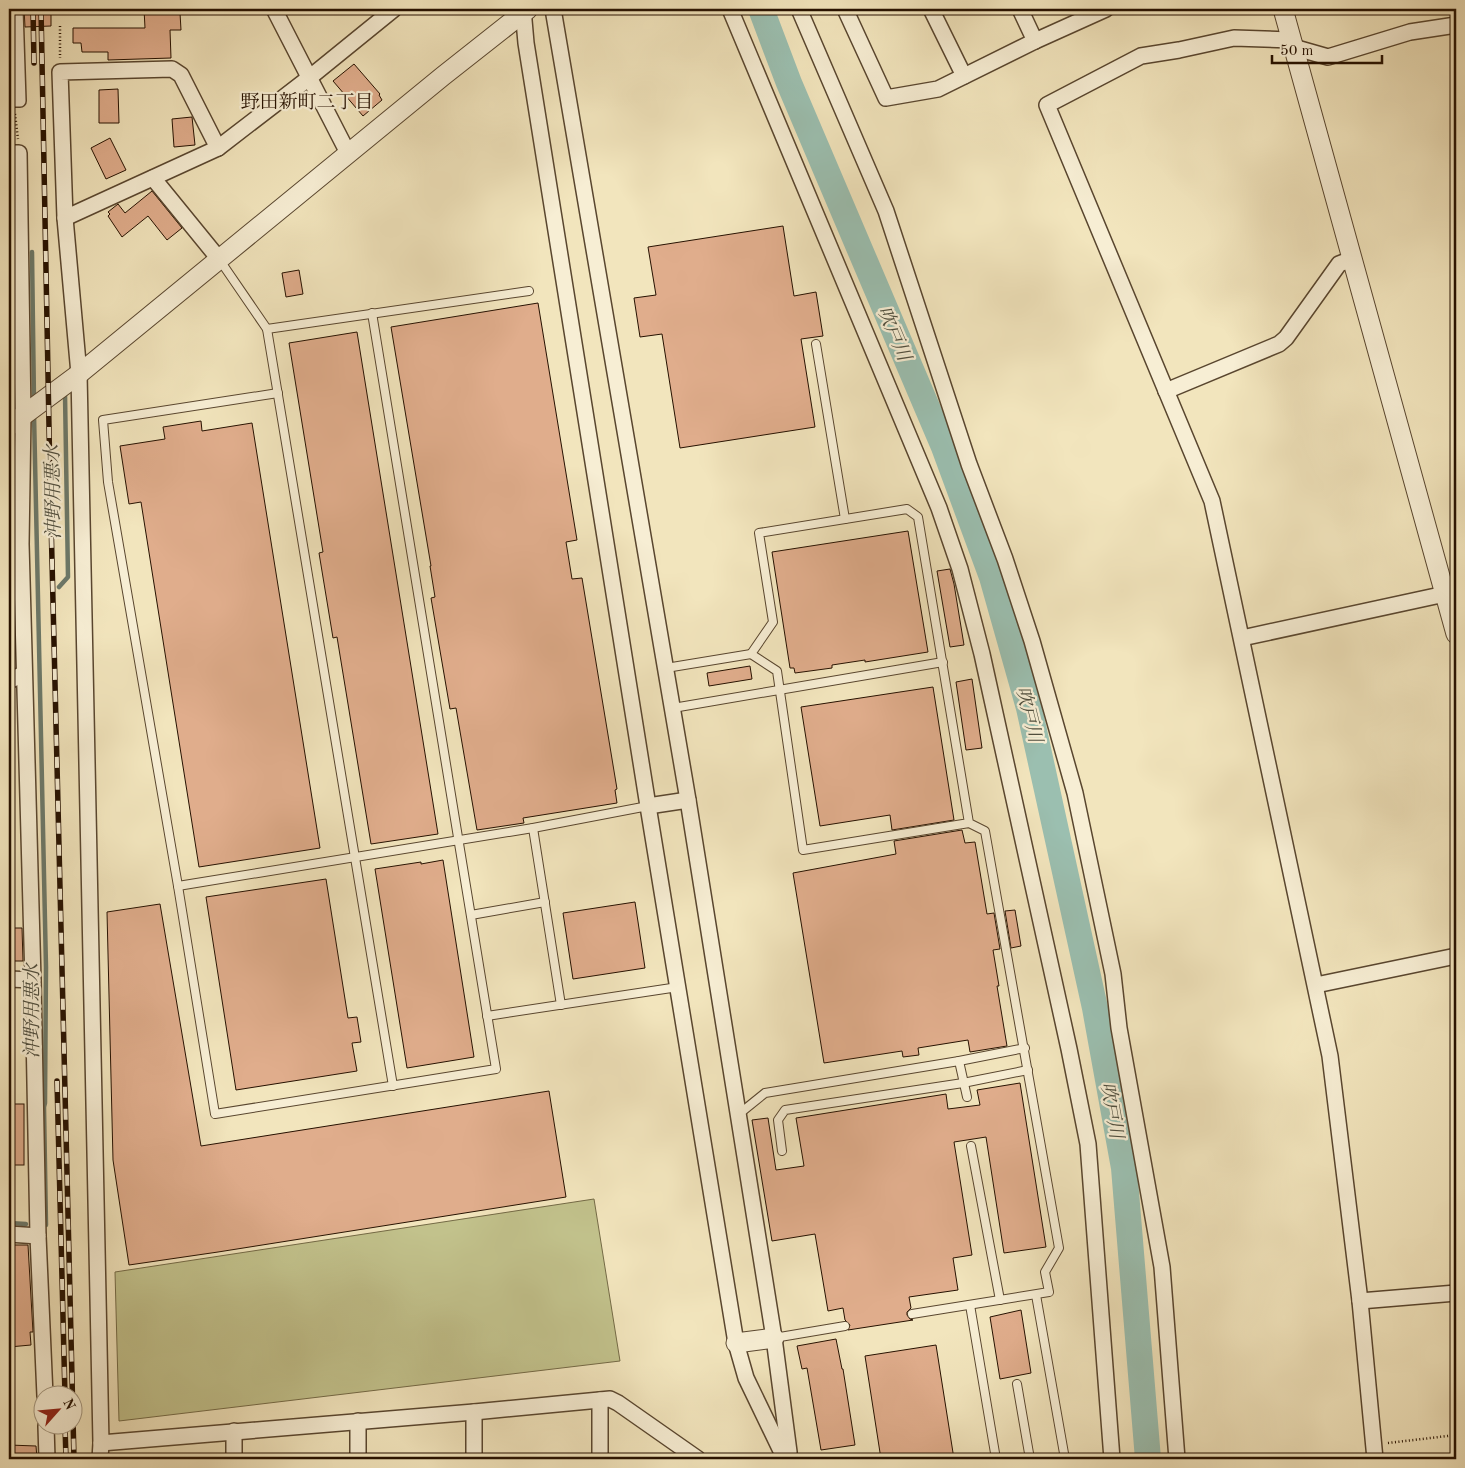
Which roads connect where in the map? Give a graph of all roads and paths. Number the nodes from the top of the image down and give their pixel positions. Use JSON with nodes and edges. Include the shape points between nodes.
{"nodes":[{"id":1,"x":17,"y":9,"type":"edge"},
{"id":2,"x":274,"y":9,"type":"edge"},
{"id":3,"x":553,"y":9,"type":"edge"},
{"id":4,"x":730,"y":9,"type":"edge"},
{"id":5,"x":799,"y":9,"type":"edge"},
{"id":6,"x":845,"y":9,"type":"edge"},
{"id":7,"x":931,"y":9,"type":"edge"},
{"id":8,"x":1020,"y":9,"type":"edge"},
{"id":9,"x":1106,"y":9,"type":"edge"},
{"id":10,"x":1283,"y":9,"type":"edge"},
{"id":11,"x":391,"y":10,"type":"edge"},
{"id":12,"x":525,"y":10,"type":"edge"},
{"id":13,"x":1456,"y":25,"type":"edge"},
{"id":14,"x":60,"y":26,"type":"dead end"},
{"id":15,"x":1035,"y":41,"type":"junction"},
{"id":16,"x":1292,"y":43,"type":"junction"},
{"id":17,"x":60,"y":72,"type":"junction"},
{"id":18,"x":964,"y":76,"type":"junction"},
{"id":19,"x":309,"y":78,"type":"junction"},
{"id":20,"x":11,"y":101,"type":"edge"},
{"id":21,"x":218,"y":148,"type":"junction"},
{"id":22,"x":14,"y":153,"type":"edge"},
{"id":23,"x":348,"y":153,"type":"junction"},
{"id":24,"x":153,"y":178,"type":"junction"},
{"id":25,"x":65,"y":218,"type":"junction"},
{"id":26,"x":219,"y":259,"type":"junction"},
{"id":27,"x":1352,"y":259,"type":"junction"},
{"id":28,"x":14,"y":289,"type":"edge"},
{"id":29,"x":529,"y":291,"type":"dead end"},
{"id":30,"x":372,"y":313,"type":"junction"},
{"id":31,"x":267,"y":329,"type":"junction"},
{"id":32,"x":816,"y":344,"type":"dead end"},
{"id":33,"x":79,"y":374,"type":"junction"},
{"id":34,"x":1166,"y":390,"type":"junction"},
{"id":35,"x":278,"y":393,"type":"junction"},
{"id":36,"x":16,"y":420,"type":"edge"},
{"id":37,"x":845,"y":519,"type":"junction"},
{"id":38,"x":15,"y":549,"type":"edge"},
{"id":39,"x":1445,"y":594,"type":"junction"},
{"id":40,"x":1456,"y":634,"type":"edge"},
{"id":41,"x":1242,"y":638,"type":"junction"},
{"id":42,"x":751,"y":654,"type":"junction"},
{"id":43,"x":943,"y":662,"type":"junction"},
{"id":44,"x":666,"y":668,"type":"junction"},
{"id":45,"x":24,"y":674,"type":"junction"},
{"id":46,"x":9,"y":681,"type":"edge"},
{"id":47,"x":780,"y":690,"type":"junction"},
{"id":48,"x":673,"y":708,"type":"junction"},
{"id":49,"x":688,"y":800,"type":"junction"},
{"id":50,"x":648,"y":806,"type":"junction"},
{"id":51,"x":969,"y":823,"type":"junction"},
{"id":52,"x":533,"y":828,"type":"junction"},
{"id":53,"x":460,"y":840,"type":"junction"},
{"id":54,"x":355,"y":857,"type":"junction"},
{"id":55,"x":178,"y":886,"type":"junction"},
{"id":56,"x":544,"y":902,"type":"junction"},
{"id":57,"x":471,"y":914,"type":"junction"},
{"id":58,"x":1456,"y":956,"type":"edge"},
{"id":59,"x":9,"y":979,"type":"edge"},
{"id":60,"x":33,"y":980,"type":"junction"},
{"id":61,"x":1316,"y":985,"type":"junction"},
{"id":62,"x":678,"y":987,"type":"junction"},
{"id":63,"x":561,"y":1004,"type":"junction"},
{"id":64,"x":487,"y":1016,"type":"junction"},
{"id":65,"x":1025,"y":1048,"type":"junction"},
{"id":66,"x":959,"y":1061,"type":"junction"},
{"id":67,"x":1028,"y":1070,"type":"junction"},
{"id":68,"x":963,"y":1083,"type":"junction"},
{"id":69,"x":392,"y":1086,"type":"junction"},
{"id":70,"x":967,"y":1098,"type":"dead end"},
{"id":71,"x":739,"y":1114,"type":"junction"},
{"id":72,"x":971,"y":1146,"type":"dead end"},
{"id":73,"x":782,"y":1151,"type":"dead end"},
{"id":74,"x":9,"y":1234,"type":"edge"},
{"id":75,"x":38,"y":1236,"type":"junction"},
{"id":76,"x":1456,"y":1292,"type":"edge"},
{"id":77,"x":1036,"y":1295,"type":"junction"},
{"id":78,"x":1000,"y":1300,"type":"junction"},
{"id":79,"x":1360,"y":1301,"type":"junction"},
{"id":80,"x":970,"y":1305,"type":"junction"},
{"id":81,"x":912,"y":1314,"type":"dead end"},
{"id":82,"x":846,"y":1326,"type":"dead end"},
{"id":83,"x":774,"y":1338,"type":"junction"},
{"id":84,"x":736,"y":1343,"type":"junction"},
{"id":85,"x":1017,"y":1384,"type":"dead end"},
{"id":86,"x":45,"y":1386,"type":"edge"},
{"id":87,"x":600,"y":1400,"type":"junction"},
{"id":88,"x":474,"y":1412,"type":"junction"},
{"id":89,"x":358,"y":1421,"type":"junction"},
{"id":90,"x":234,"y":1432,"type":"junction"},
{"id":91,"x":1456,"y":1435,"type":"edge"},
{"id":92,"x":46,"y":1436,"type":"edge"},
{"id":93,"x":100,"y":1444,"type":"junction"},
{"id":94,"x":1374,"y":1452,"type":"edge"},
{"id":95,"x":47,"y":1459,"type":"edge"},
{"id":96,"x":100,"y":1459,"type":"edge"},
{"id":97,"x":234,"y":1459,"type":"edge"},
{"id":98,"x":358,"y":1459,"type":"edge"},
{"id":99,"x":474,"y":1459,"type":"edge"},
{"id":100,"x":600,"y":1459,"type":"edge"},
{"id":101,"x":698,"y":1459,"type":"edge"},
{"id":102,"x":787,"y":1459,"type":"edge"},
{"id":103,"x":996,"y":1459,"type":"edge"},
{"id":104,"x":1030,"y":1459,"type":"edge"},
{"id":105,"x":1065,"y":1459,"type":"edge"},
{"id":106,"x":1112,"y":1459,"type":"edge"},
{"id":107,"x":1177,"y":1459,"type":"edge"}],
"edges":[{"from":1,"to":20,"type":"street","via":[[20,101]]},
{"from":2,"to":19,"type":"street"},
{"from":3,"to":44,"type":"street"},
{"from":4,"to":106,"type":"street","via":[[939,508],[960,569],[982,654],[1088,1144]]},
{"from":5,"to":107,"type":"street","via":[[886,211],[969,464],[1032,641],[1075,793],[1113,974],[1119,1028],[1162,1267]]},
{"from":6,"to":18,"type":"street","via":[[886,98],[938,89]]},
{"from":7,"to":18,"type":"street"},
{"from":8,"to":15,"type":"street"},
{"from":9,"to":15,"type":"street"},
{"from":10,"to":16,"type":"street"},
{"from":11,"to":19,"type":"street"},
{"from":12,"to":23,"type":"street"},
{"from":12,"to":50,"type":"street","via":[[528,53]]},
{"from":13,"to":16,"type":"street","via":[[1410,32],[1328,57]]},
{"from":14,"to":17,"type":"path"},
{"from":15,"to":18,"type":"street"},
{"from":16,"to":27,"type":"street"},
{"from":16,"to":34,"type":"street","via":[[1234,38],[1141,56],[1047,105]]},
{"from":17,"to":21,"type":"street","via":[[172,69],[181,75]]},
{"from":17,"to":25,"type":"street"},
{"from":19,"to":21,"type":"street"},
{"from":19,"to":23,"type":"street"},
{"from":20,"to":22,"type":"path"},
{"from":21,"to":24,"type":"street"},
{"from":22,"to":28,"type":"street"},
{"from":23,"to":26,"type":"street"},
{"from":24,"to":25,"type":"street"},
{"from":24,"to":26,"type":"street"},
{"from":25,"to":33,"type":"street"},
{"from":26,"to":31,"type":"lane"},
{"from":26,"to":33,"type":"street"},
{"from":27,"to":34,"type":"street","via":[[1339,264],[1279,344]]},
{"from":27,"to":39,"type":"street"},
{"from":28,"to":36,"type":"street"},
{"from":29,"to":30,"type":"lane"},
{"from":30,"to":31,"type":"lane"},
{"from":30,"to":53,"type":"lane"},
{"from":31,"to":35,"type":"lane"},
{"from":32,"to":37,"type":"lane"},
{"from":33,"to":36,"type":"street"},
{"from":33,"to":93,"type":"street"},
{"from":34,"to":41,"type":"street","via":[[1212,501]]},
{"from":35,"to":54,"type":"lane"},
{"from":35,"to":55,"type":"lane","via":[[103,420],[108,482]]},
{"from":36,"to":38,"type":"street"},
{"from":37,"to":42,"type":"lane","via":[[759,533],[773,622]]},
{"from":37,"to":43,"type":"lane","via":[[908,509],[918,517]]},
{"from":38,"to":45,"type":"street"},
{"from":39,"to":40,"type":"street"},
{"from":39,"to":41,"type":"street"},
{"from":41,"to":61,"type":"street"},
{"from":42,"to":44,"type":"lane"},
{"from":42,"to":47,"type":"lane","via":[[777,671]]},
{"from":43,"to":47,"type":"lane"},
{"from":43,"to":51,"type":"lane"},
{"from":44,"to":48,"type":"street"},
{"from":45,"to":46,"type":"street"},
{"from":45,"to":60,"type":"street"},
{"from":47,"to":48,"type":"lane"},
{"from":47,"to":51,"type":"lane","via":[[803,850]]},
{"from":48,"to":49,"type":"street"},
{"from":49,"to":50,"type":"street"},
{"from":49,"to":71,"type":"street"},
{"from":50,"to":52,"type":"lane"},
{"from":50,"to":62,"type":"street"},
{"from":51,"to":65,"type":"lane","via":[[985,831]]},
{"from":52,"to":53,"type":"lane"},
{"from":52,"to":56,"type":"lane"},
{"from":53,"to":54,"type":"lane"},
{"from":53,"to":57,"type":"lane"},
{"from":54,"to":55,"type":"lane"},
{"from":54,"to":69,"type":"lane"},
{"from":55,"to":69,"type":"lane","via":[[215,1114]]},
{"from":56,"to":57,"type":"lane"},
{"from":56,"to":63,"type":"lane"},
{"from":57,"to":64,"type":"lane"},
{"from":58,"to":61,"type":"street"},
{"from":59,"to":60,"type":"street"},
{"from":60,"to":75,"type":"street"},
{"from":61,"to":79,"type":"street","via":[[1330,1056]]},
{"from":62,"to":63,"type":"lane"},
{"from":62,"to":84,"type":"street"},
{"from":63,"to":64,"type":"lane"},
{"from":64,"to":69,"type":"lane","via":[[496,1069]]},
{"from":65,"to":66,"type":"lane"},
{"from":65,"to":67,"type":"lane"},
{"from":66,"to":68,"type":"lane"},
{"from":66,"to":71,"type":"lane","via":[[765,1092]]},
{"from":67,"to":68,"type":"lane"},
{"from":67,"to":77,"type":"lane","via":[[1059,1248],[1046,1272],[1049,1292]]},
{"from":68,"to":70,"type":"lane"},
{"from":68,"to":73,"type":"lane","via":[[785,1110],[778,1120]]},
{"from":71,"to":83,"type":"street"},
{"from":72,"to":78,"type":"lane"},
{"from":74,"to":75,"type":"street"},
{"from":75,"to":86,"type":"street"},
{"from":76,"to":79,"type":"street"},
{"from":77,"to":78,"type":"lane"},
{"from":77,"to":105,"type":"lane"},
{"from":78,"to":80,"type":"lane"},
{"from":79,"to":94,"type":"street"},
{"from":80,"to":81,"type":"lane"},
{"from":80,"to":103,"type":"lane"},
{"from":82,"to":83,"type":"lane"},
{"from":83,"to":84,"type":"street"},
{"from":83,"to":102,"type":"street","via":[[789,1452]]},
{"from":84,"to":102,"type":"street","via":[[746,1378]]},
{"from":85,"to":104,"type":"lane"},
{"from":87,"to":88,"type":"street"},
{"from":87,"to":100,"type":"street"},
{"from":87,"to":101,"type":"street","via":[[618,1402]]},
{"from":88,"to":89,"type":"street"},
{"from":88,"to":99,"type":"street"},
{"from":89,"to":90,"type":"street"},
{"from":89,"to":98,"type":"street"},
{"from":90,"to":93,"type":"street"},
{"from":90,"to":97,"type":"street"},
{"from":91,"to":94,"type":"path"},
{"from":92,"to":95,"type":"street"},
{"from":93,"to":96,"type":"street"}]}
